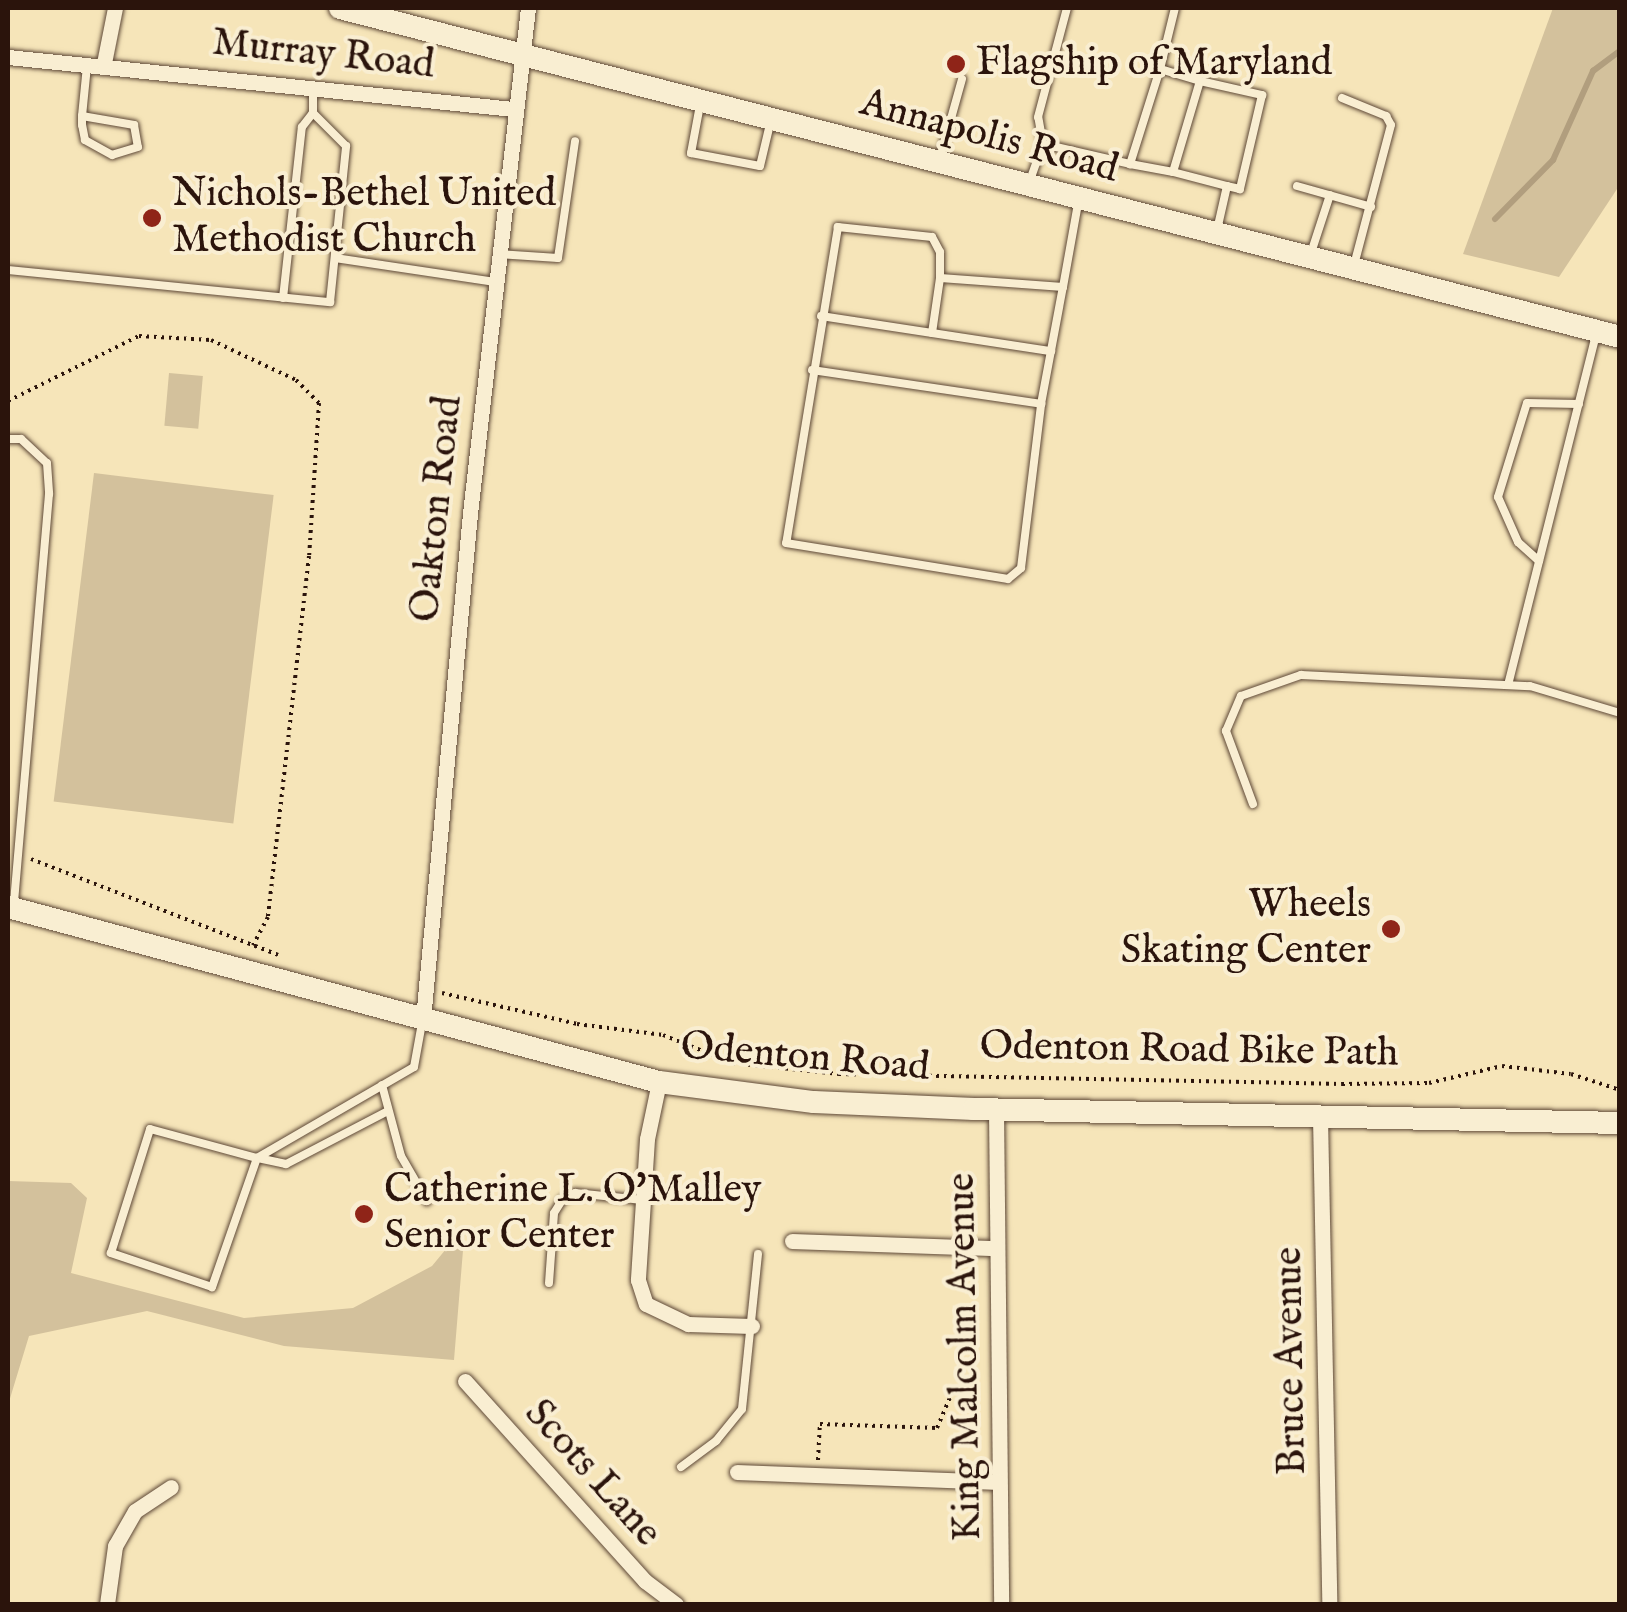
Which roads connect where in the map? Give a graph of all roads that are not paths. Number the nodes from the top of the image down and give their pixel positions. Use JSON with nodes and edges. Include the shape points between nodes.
{"nodes":[{"id":1,"x":116,"y":8,"type":"edge"},
{"id":2,"x":340,"y":8,"type":"edge"},
{"id":3,"x":528,"y":8,"type":"edge"},
{"id":4,"x":1067,"y":8,"type":"edge"},
{"id":5,"x":1175,"y":8,"type":"edge"},
{"id":6,"x":521,"y":54,"type":"junction"},
{"id":7,"x":8,"y":56,"type":"edge"},
{"id":8,"x":96,"y":62,"type":"junction"},
{"id":9,"x":1160,"y":68,"type":"junction"},
{"id":10,"x":962,"y":78,"type":"dead end"},
{"id":11,"x":1200,"y":81,"type":"junction"},
{"id":12,"x":313,"y":86,"type":"junction"},
{"id":13,"x":1342,"y":98,"type":"dead end"},
{"id":14,"x":700,"y":101,"type":"junction"},
{"id":15,"x":512,"y":109,"type":"junction"},
{"id":16,"x":312,"y":113,"type":"junction"},
{"id":17,"x":82,"y":116,"type":"junction"},
{"id":18,"x":772,"y":119,"type":"junction"},
{"id":19,"x":575,"y":140,"type":"dead end"},
{"id":20,"x":1042,"y":144,"type":"junction"},
{"id":21,"x":938,"y":162,"type":"junction"},
{"id":22,"x":1130,"y":164,"type":"junction"},
{"id":23,"x":1173,"y":172,"type":"junction"},
{"id":24,"x":1028,"y":186,"type":"junction"},
{"id":25,"x":1227,"y":186,"type":"junction"},
{"id":26,"x":1297,"y":186,"type":"dead end"},
{"id":27,"x":1330,"y":195,"type":"junction"},
{"id":28,"x":1079,"y":199,"type":"junction"},
{"id":29,"x":1372,"y":206,"type":"junction"},
{"id":30,"x":1216,"y":234,"type":"junction"},
{"id":31,"x":498,"y":254,"type":"junction"},
{"id":32,"x":335,"y":258,"type":"junction"},
{"id":33,"x":1310,"y":258,"type":"junction"},
{"id":34,"x":1353,"y":269,"type":"junction"},
{"id":35,"x":8,"y":270,"type":"edge"},
{"id":36,"x":940,"y":278,"type":"junction"},
{"id":37,"x":495,"y":282,"type":"junction"},
{"id":38,"x":1064,"y":287,"type":"junction"},
{"id":39,"x":283,"y":298,"type":"junction"},
{"id":40,"x":820,"y":316,"type":"junction"},
{"id":41,"x":932,"y":333,"type":"junction"},
{"id":42,"x":1608,"y":334,"type":"edge"},
{"id":43,"x":1051,"y":351,"type":"junction"},
{"id":44,"x":812,"y":370,"type":"junction"},
{"id":45,"x":1041,"y":404,"type":"junction"},
{"id":46,"x":1579,"y":404,"type":"junction"},
{"id":47,"x":8,"y":439,"type":"edge"},
{"id":48,"x":1540,"y":561,"type":"junction"},
{"id":49,"x":1508,"y":685,"type":"junction"},
{"id":50,"x":1620,"y":714,"type":"edge"},
{"id":51,"x":1252,"y":804,"type":"dead end"},
{"id":52,"x":10,"y":908,"type":"edge"},
{"id":53,"x":423,"y":1019,"type":"junction"},
{"id":54,"x":658,"y":1082,"type":"junction"},
{"id":55,"x":382,"y":1085,"type":"junction"},
{"id":56,"x":996,"y":1109,"type":"junction"},
{"id":57,"x":386,"y":1112,"type":"junction"},
{"id":58,"x":1320,"y":1116,"type":"junction"},
{"id":59,"x":1620,"y":1123,"type":"edge"},
{"id":60,"x":256,"y":1158,"type":"junction"},
{"id":61,"x":642,"y":1200,"type":"junction"},
{"id":62,"x":427,"y":1201,"type":"dead end"},
{"id":63,"x":792,"y":1241,"type":"dead end"},
{"id":64,"x":997,"y":1248,"type":"junction"},
{"id":65,"x":758,"y":1254,"type":"dead end"},
{"id":66,"x":549,"y":1283,"type":"dead end"},
{"id":67,"x":752,"y":1326,"type":"junction"},
{"id":68,"x":465,"y":1381,"type":"dead end"},
{"id":69,"x":680,"y":1467,"type":"dead end"},
{"id":70,"x":737,"y":1472,"type":"dead end"},
{"id":71,"x":1000,"y":1482,"type":"junction"},
{"id":72,"x":170,"y":1487,"type":"dead end"},
{"id":73,"x":108,"y":1604,"type":"edge"},
{"id":74,"x":676,"y":1604,"type":"edge"},
{"id":75,"x":1001,"y":1604,"type":"edge"},
{"id":76,"x":1329,"y":1604,"type":"edge"}],
"edges":[{"from":1,"to":8,"type":"street"},
{"from":2,"to":6,"type":"street","name":"Annapolis Road"},
{"from":3,"to":6,"type":"street","name":"Oakton Road"},
{"from":4,"to":20,"type":"lane","via":[[1038,117]]},
{"from":5,"to":9,"type":"lane"},
{"from":6,"to":14,"type":"street","name":"Annapolis Road"},
{"from":6,"to":15,"type":"street","name":"Oakton Road"},
{"from":7,"to":8,"type":"street","name":"Murray Road"},
{"from":8,"to":12,"type":"street","name":"Murray Road"},
{"from":8,"to":17,"type":"lane"},
{"from":9,"to":11,"type":"lane"},
{"from":9,"to":22,"type":"lane"},
{"from":10,"to":21,"type":"lane"},
{"from":11,"to":23,"type":"lane"},
{"from":11,"to":25,"type":"lane","via":[[1262,96],[1240,189]]},
{"from":12,"to":15,"type":"street","name":"Murray Road"},
{"from":12,"to":16,"type":"lane"},
{"from":13,"to":29,"type":"lane","via":[[1386,116],[1391,125]]},
{"from":14,"to":18,"type":"street","name":"Annapolis Road"},
{"from":14,"to":18,"type":"lane","via":[[690,153],[760,166]]},
{"from":15,"to":31,"type":"street","name":"Oakton Road"},
{"from":16,"to":32,"type":"lane","via":[[346,146]]},
{"from":16,"to":39,"type":"lane","via":[[302,127]]},
{"from":17,"to":17,"type":"lane","via":[[85,140],[95,150],[123,156],[138,147],[134,125]]},
{"from":18,"to":21,"type":"street","name":"Annapolis Road"},
{"from":19,"to":31,"type":"lane","via":[[558,258]]},
{"from":20,"to":22,"type":"lane"},
{"from":20,"to":24,"type":"lane"},
{"from":21,"to":24,"type":"street","name":"Annapolis Road"},
{"from":22,"to":23,"type":"lane"},
{"from":23,"to":25,"type":"lane"},
{"from":24,"to":28,"type":"street","name":"Annapolis Road"},
{"from":25,"to":30,"type":"lane"},
{"from":26,"to":27,"type":"lane"},
{"from":27,"to":29,"type":"lane"},
{"from":27,"to":33,"type":"lane"},
{"from":28,"to":30,"type":"street","name":"Annapolis Road"},
{"from":28,"to":38,"type":"lane"},
{"from":29,"to":34,"type":"lane"},
{"from":30,"to":33,"type":"street","name":"Annapolis Road"},
{"from":31,"to":37,"type":"street","name":"Oakton Road"},
{"from":32,"to":37,"type":"lane"},
{"from":32,"to":39,"type":"lane","via":[[330,302]]},
{"from":33,"to":34,"type":"street","name":"Annapolis Road"},
{"from":34,"to":42,"type":"street","name":"Annapolis Road"},
{"from":35,"to":39,"type":"lane"},
{"from":36,"to":38,"type":"lane"},
{"from":36,"to":40,"type":"lane","via":[[940,252],[932,238],[838,228]]},
{"from":36,"to":41,"type":"lane"},
{"from":37,"to":53,"type":"street","name":"Oakton Road"},
{"from":38,"to":43,"type":"lane"},
{"from":40,"to":41,"type":"lane"},
{"from":40,"to":44,"type":"lane"},
{"from":41,"to":43,"type":"lane"},
{"from":42,"to":46,"type":"lane"},
{"from":43,"to":45,"type":"lane"},
{"from":44,"to":45,"type":"lane"},
{"from":44,"to":45,"type":"lane","via":[[786,542],[932,568],[1008,579],[1020,568]]},
{"from":46,"to":48,"type":"lane"},
{"from":46,"to":48,"type":"lane","via":[[1526,403],[1498,497],[1518,542]]},
{"from":47,"to":52,"type":"lane","via":[[36,448],[46,463],[49,494],[21,856]]},
{"from":48,"to":49,"type":"lane"},
{"from":49,"to":50,"type":"lane"},
{"from":49,"to":51,"type":"lane","via":[[1302,675],[1241,696],[1226,731]]},
{"from":52,"to":53,"type":"street","name":"Odenton Road"},
{"from":53,"to":54,"type":"street","name":"Odenton Road"},
{"from":53,"to":55,"type":"lane","via":[[414,1066]]},
{"from":54,"to":56,"type":"street","name":"Odenton Road","via":[[814,1102]]},
{"from":54,"to":61,"type":"street"},
{"from":55,"to":57,"type":"lane"},
{"from":55,"to":60,"type":"lane"},
{"from":56,"to":58,"type":"street","name":"Odenton Road"},
{"from":56,"to":64,"type":"street","name":"King Malcolm Avenue"},
{"from":57,"to":60,"type":"lane","via":[[286,1164]]},
{"from":57,"to":62,"type":"lane"},
{"from":58,"to":59,"type":"street","name":"Odenton Road"},
{"from":58,"to":76,"type":"street","name":"Bruce Avenue"},
{"from":60,"to":60,"type":"lane","via":[[150,1129],[110,1253],[212,1287]]},
{"from":61,"to":66,"type":"lane","via":[[575,1193],[562,1200],[554,1213]]},
{"from":61,"to":67,"type":"street","via":[[638,1280],[646,1304],[688,1324]]},
{"from":63,"to":64,"type":"street"},
{"from":64,"to":71,"type":"street","name":"King Malcolm Avenue"},
{"from":65,"to":67,"type":"lane"},
{"from":67,"to":69,"type":"lane","via":[[742,1409],[716,1442]]},
{"from":68,"to":74,"type":"street","name":"Scots Lane","via":[[645,1581]]},
{"from":70,"to":71,"type":"street"},
{"from":71,"to":75,"type":"street","name":"King Malcolm Avenue"},
{"from":72,"to":73,"type":"street","via":[[135,1511],[115,1546]]}]}
